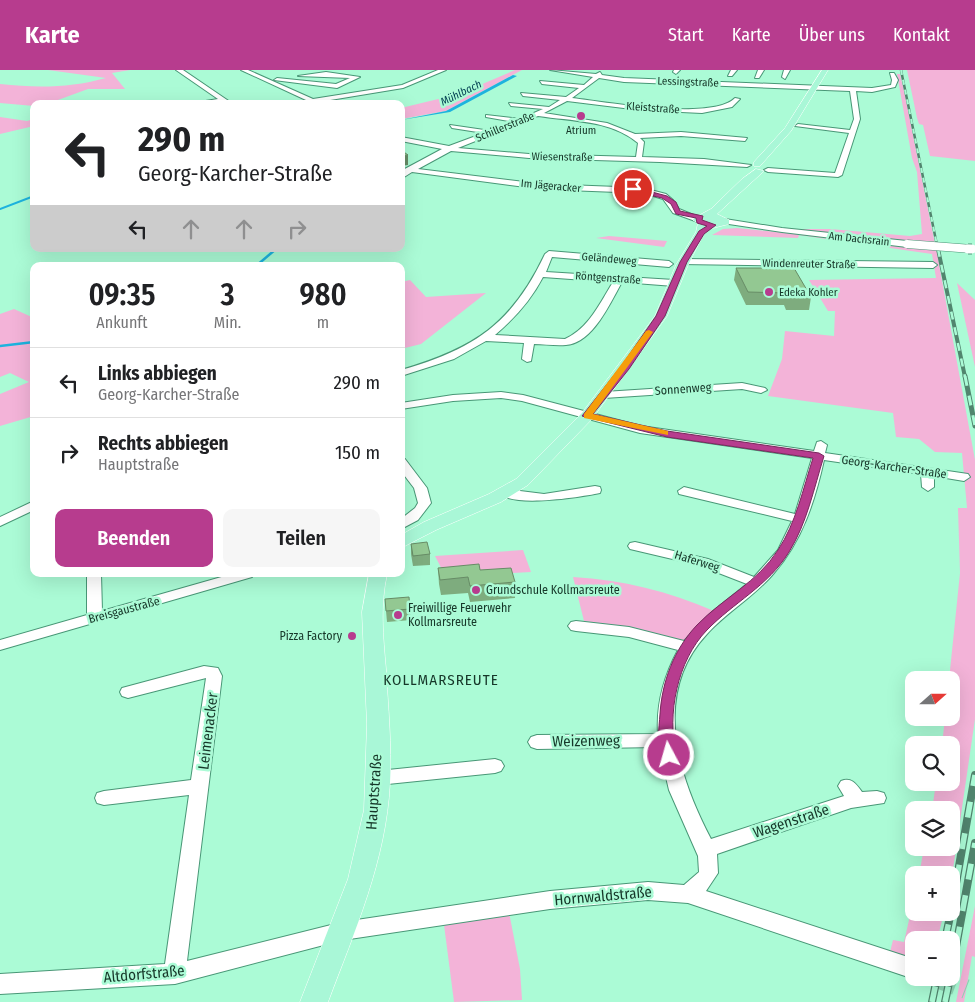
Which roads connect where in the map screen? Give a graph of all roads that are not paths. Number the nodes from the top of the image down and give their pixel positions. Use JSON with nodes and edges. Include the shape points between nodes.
{"nodes":[{"id":1,"x":180,"y":70,"type":"edge"},
{"id":2,"x":244,"y":70,"type":"edge"},
{"id":3,"x":304,"y":70,"type":"edge"},
{"id":4,"x":443,"y":70,"type":"edge"},
{"id":5,"x":553,"y":70,"type":"edge"},
{"id":6,"x":605,"y":70,"type":"edge"},
{"id":7,"x":734,"y":70,"type":"edge"},
{"id":8,"x":761,"y":70,"type":"edge"},
{"id":9,"x":787,"y":70,"type":"edge"},
{"id":10,"x":825,"y":70,"type":"edge"},
{"id":11,"x":892,"y":74,"type":"dead end"},
{"id":12,"x":337,"y":75,"type":"junction"},
{"id":13,"x":730,"y":75,"type":"dead end"},
{"id":14,"x":757,"y":76,"type":"dead end"},
{"id":15,"x":785,"y":76,"type":"dead end"},
{"id":16,"x":597,"y":77,"type":"junction"},
{"id":17,"x":302,"y":80,"type":"junction"},
{"id":18,"x":270,"y":82,"type":"junction"},
{"id":19,"x":542,"y":82,"type":"dead end"},
{"id":20,"x":318,"y":84,"type":"junction"},
{"id":21,"x":816,"y":85,"type":"junction"},
{"id":22,"x":584,"y":87,"type":"junction"},
{"id":23,"x":853,"y":89,"type":"junction"},
{"id":24,"x":523,"y":94,"type":"dead end"},
{"id":25,"x":565,"y":99,"type":"junction"},
{"id":26,"x":737,"y":99,"type":"dead end"},
{"id":27,"x":224,"y":100,"type":"edge"},
{"id":28,"x":310,"y":100,"type":"edge"},
{"id":29,"x":325,"y":100,"type":"edge"},
{"id":30,"x":664,"y":100,"type":"dead end"},
{"id":31,"x":511,"y":104,"type":"dead end"},
{"id":32,"x":548,"y":108,"type":"junction"},
{"id":33,"x":648,"y":108,"type":"junction"},
{"id":34,"x":659,"y":109,"type":"junction"},
{"id":35,"x":702,"y":110,"type":"junction"},
{"id":36,"x":536,"y":114,"type":"junction"},
{"id":37,"x":641,"y":115,"type":"dead end"},
{"id":38,"x":488,"y":116,"type":"dead end"},
{"id":39,"x":521,"y":121,"type":"junction"},
{"id":40,"x":696,"y":122,"type":"dead end"},
{"id":41,"x":452,"y":126,"type":"dead end"},
{"id":42,"x":798,"y":126,"type":"dead end"},
{"id":43,"x":490,"y":132,"type":"junction"},
{"id":44,"x":854,"y":132,"type":"junction"},
{"id":45,"x":634,"y":136,"type":"junction"},
{"id":46,"x":745,"y":139,"type":"dead end"},
{"id":47,"x":405,"y":140,"type":"edge"},
{"id":48,"x":450,"y":149,"type":"junction"},
{"id":49,"x":639,"y":158,"type":"junction"},
{"id":50,"x":757,"y":168,"type":"junction"},
{"id":51,"x":412,"y":170,"type":"junction"},
{"id":52,"x":405,"y":174,"type":"edge"},
{"id":53,"x":711,"y":220,"type":"junction"},
{"id":54,"x":974,"y":249,"type":"edge"},
{"id":55,"x":684,"y":262,"type":"junction"},
{"id":56,"x":669,"y":264,"type":"dead end"},
{"id":57,"x":933,"y":265,"type":"dead end"},
{"id":58,"x":542,"y":274,"type":"junction"},
{"id":59,"x":619,"y":279,"type":"junction"},
{"id":60,"x":674,"y":283,"type":"junction"},
{"id":61,"x":484,"y":338,"type":"junction"},
{"id":62,"x":529,"y":342,"type":"junction"},
{"id":63,"x":527,"y":359,"type":"dead end"},
{"id":64,"x":405,"y":373,"type":"edge"},
{"id":65,"x":761,"y":390,"type":"dead end"},
{"id":66,"x":604,"y":395,"type":"junction"},
{"id":67,"x":405,"y":405,"type":"edge"},
{"id":68,"x":587,"y":416,"type":"junction"},
{"id":69,"x":820,"y":450,"type":"junction"},
{"id":70,"x":405,"y":468,"type":"edge"},
{"id":71,"x":926,"y":472,"type":"junction"},
{"id":72,"x":964,"y":477,"type":"dead end"},
{"id":73,"x":928,"y":487,"type":"dead end"},
{"id":74,"x":594,"y":490,"type":"dead end"},
{"id":75,"x":684,"y":491,"type":"dead end"},
{"id":76,"x":505,"y":493,"type":"junction"},
{"id":77,"x":30,"y":507,"type":"edge"},
{"id":78,"x":800,"y":519,"type":"junction"},
{"id":79,"x":0,"y":522,"type":"edge"},
{"id":80,"x":423,"y":522,"type":"junction"},
{"id":81,"x":405,"y":524,"type":"edge"},
{"id":82,"x":405,"y":539,"type":"edge"},
{"id":83,"x":635,"y":546,"type":"dead end"},
{"id":84,"x":94,"y":577,"type":"edge"},
{"id":85,"x":237,"y":577,"type":"edge"},
{"id":86,"x":377,"y":577,"type":"edge"},
{"id":87,"x":757,"y":583,"type":"junction"},
{"id":88,"x":95,"y":618,"type":"junction"},
{"id":89,"x":576,"y":626,"type":"dead end"},
{"id":90,"x":0,"y":645,"type":"edge"},
{"id":91,"x":687,"y":647,"type":"junction"},
{"id":92,"x":128,"y":692,"type":"dead end"},
{"id":93,"x":665,"y":740,"type":"junction"},
{"id":94,"x":537,"y":742,"type":"dead end"},
{"id":95,"x":495,"y":766,"type":"dead end"},
{"id":96,"x":378,"y":778,"type":"junction"},
{"id":97,"x":201,"y":786,"type":"junction"},
{"id":98,"x":104,"y":798,"type":"dead end"},
{"id":99,"x":877,"y":798,"type":"dead end"},
{"id":100,"x":706,"y":849,"type":"junction"},
{"id":101,"x":688,"y":894,"type":"junction"},
{"id":102,"x":343,"y":931,"type":"junction"},
{"id":103,"x":905,"y":966,"type":"edge"},
{"id":104,"x":175,"y":974,"type":"junction"},
{"id":105,"x":0,"y":984,"type":"edge"},
{"id":106,"x":314,"y":1002,"type":"edge"}],
"edges":[{"from":1,"to":27,"type":"street"},
{"from":2,"to":18,"type":"street"},
{"from":3,"to":17,"type":"street","via":[[309,74]]},
{"from":4,"to":29,"type":"street","via":[[403,86]]},
{"from":5,"to":16,"type":"street","name":"Lessingstraße"},
{"from":6,"to":16,"type":"street","name":"Schillerstraße"},
{"from":7,"to":13,"type":"street"},
{"from":8,"to":14,"type":"street"},
{"from":9,"to":15,"type":"street"},
{"from":10,"to":21,"type":"main road"},
{"from":11,"to":23,"type":"street","name":"Lessingstraße","via":[[893,86]]},
{"from":12,"to":17,"type":"street"},
{"from":12,"to":20,"type":"street"},
{"from":12,"to":20,"type":"street","via":[[357,77],[337,86]]},
{"from":16,"to":21,"type":"street","name":"Lessingstraße"},
{"from":16,"to":22,"type":"street","name":"Schillerstraße"},
{"from":17,"to":18,"type":"street"},
{"from":17,"to":20,"type":"street"},
{"from":18,"to":28,"type":"street"},
{"from":19,"to":22,"type":"street"},
{"from":21,"to":23,"type":"street","name":"Lessingstraße"},
{"from":21,"to":50,"type":"main road","via":[[788,129]]},
{"from":22,"to":25,"type":"street","name":"Schillerstraße"},
{"from":23,"to":44,"type":"street","via":[[857,119]]},
{"from":24,"to":25,"type":"street","name":"Kleiststraße"},
{"from":25,"to":32,"type":"street","name":"Schillerstraße"},
{"from":25,"to":33,"type":"street","name":"Kleiststraße"},
{"from":26,"to":35,"type":"street","name":"Kleiststraße","via":[[730,106]]},
{"from":30,"to":34,"type":"street"},
{"from":31,"to":32,"type":"street"},
{"from":32,"to":36,"type":"street","name":"Schillerstraße"},
{"from":33,"to":34,"type":"street","name":"Kleiststraße"},
{"from":33,"to":37,"type":"street"},
{"from":34,"to":35,"type":"street","name":"Kleiststraße"},
{"from":35,"to":40,"type":"street","via":[[704,115]]},
{"from":36,"to":39,"type":"street","name":"Schillerstraße"},
{"from":36,"to":45,"type":"street","via":[[600,124]]},
{"from":38,"to":39,"type":"street"},
{"from":39,"to":43,"type":"street","name":"Schillerstraße"},
{"from":41,"to":43,"type":"street"},
{"from":42,"to":44,"type":"street"},
{"from":43,"to":48,"type":"street","name":"Schillerstraße"},
{"from":44,"to":50,"type":"street","name":"Wiesenstraße","via":[[838,175]]},
{"from":45,"to":46,"type":"street","via":[[681,134]]},
{"from":45,"to":49,"type":"street","via":[[641,142]]},
{"from":47,"to":48,"type":"street","name":"Wiesenstraße"},
{"from":48,"to":49,"type":"street","name":"Wiesenstraße","via":[[523,156]]},
{"from":48,"to":51,"type":"street","name":"Schillerstraße"},
{"from":49,"to":50,"type":"street","name":"Wiesenstraße"},
{"from":50,"to":53,"type":"main road"},
{"from":51,"to":52,"type":"street","name":"Schillerstraße"},
{"from":51,"to":53,"type":"street","name":"Im Jägeracker","via":[[557,188],[647,192],[669,199],[681,214]]},
{"from":53,"to":54,"type":"street","name":"Am Dachsrain","bridge":true},
{"from":53,"to":55,"type":"main road"},
{"from":55,"to":57,"type":"street","name":"Windenreuter Straße"},
{"from":55,"to":60,"type":"main road"},
{"from":56,"to":58,"type":"street","name":"Geländeweg","via":[[549,254]]},
{"from":58,"to":59,"type":"street","name":"Röntgenstraße"},
{"from":58,"to":61,"type":"street","via":[[521,307],[506,323]]},
{"from":59,"to":60,"type":"street","name":"Röntgenstraße"},
{"from":59,"to":62,"type":"street","via":[[595,318],[576,340]]},
{"from":60,"to":66,"type":"main road","via":[[660,316]]},
{"from":61,"to":62,"type":"street"},
{"from":61,"to":64,"type":"street","via":[[457,354]]},
{"from":62,"to":63,"type":"street"},
{"from":65,"to":66,"type":"street","name":"Sonnenweg","via":[[733,386]]},
{"from":66,"to":68,"type":"main road"},
{"from":67,"to":68,"type":"street","name":"Georg-Karcher-Straße","via":[[501,395]]},
{"from":68,"to":69,"type":"street","name":"Georg-Karcher-Straße","via":[[667,434]]},
{"from":68,"to":76,"type":"main road","via":[[522,482]]},
{"from":69,"to":71,"type":"street","name":"Georg-Karcher-Straße"},
{"from":69,"to":78,"type":"street"},
{"from":70,"to":80,"type":"street","via":[[426,495]]},
{"from":71,"to":72,"type":"street","name":"Georg-Karcher-Straße"},
{"from":71,"to":73,"type":"street"},
{"from":74,"to":76,"type":"street","via":[[544,498]]},
{"from":75,"to":78,"type":"street"},
{"from":76,"to":80,"type":"main road"},
{"from":77,"to":79,"type":"street"},
{"from":78,"to":87,"type":"street","via":[[783,552]]},
{"from":80,"to":81,"type":"street"},
{"from":80,"to":82,"type":"main road"},
{"from":83,"to":87,"type":"street","name":"Haferweg","via":[[703,562]]},
{"from":84,"to":88,"type":"street"},
{"from":85,"to":88,"type":"street","name":"Breisgaustraße"},
{"from":86,"to":96,"type":"main road","name":"Hauptstraße","via":[[372,612]]},
{"from":87,"to":91,"type":"street","via":[[702,628]]},
{"from":88,"to":90,"type":"street","name":"Breisgaustraße"},
{"from":89,"to":91,"type":"street","via":[[630,632]]},
{"from":91,"to":93,"type":"street","via":[[668,696]]},
{"from":92,"to":97,"type":"street","name":"Leimenacker","via":[[212,672]]},
{"from":93,"to":94,"type":"street","name":"Weizenweg"},
{"from":93,"to":100,"type":"street","via":[[679,795]]},
{"from":95,"to":96,"type":"street"},
{"from":96,"to":102,"type":"main road","name":"Hauptstraße","via":[[370,848]]},
{"from":97,"to":98,"type":"street","name":"Leimenacker"},
{"from":97,"to":104,"type":"street","name":"Leimenacker"},
{"from":99,"to":100,"type":"street","name":"Wagenstraße","via":[[852,793]]},
{"from":100,"to":101,"type":"street","via":[[709,870],[705,879]]},
{"from":101,"to":102,"type":"street","name":"Hornwaldstraße","via":[[648,890],[603,894]]},
{"from":101,"to":103,"type":"street","name":"Hornwaldstraße"},
{"from":102,"to":104,"type":"street","name":"Altdorfstraße"},
{"from":102,"to":106,"type":"main road","name":"Hauptstraße"},
{"from":104,"to":105,"type":"street","name":"Altdorfstraße"}]}
